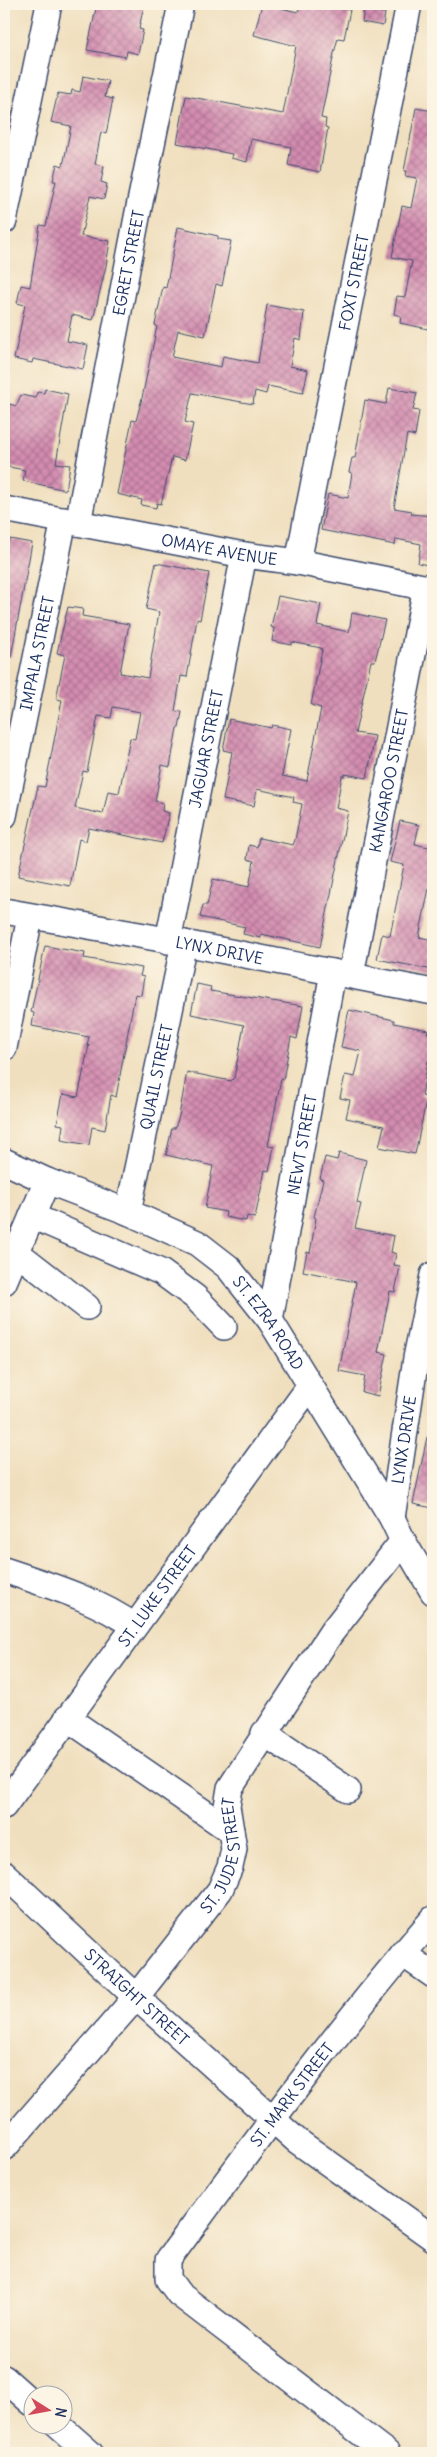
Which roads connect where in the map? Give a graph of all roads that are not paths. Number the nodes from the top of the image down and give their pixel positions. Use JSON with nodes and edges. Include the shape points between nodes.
{"nodes":[{"id":1,"x":49,"y":4,"type":"edge"},
{"id":2,"x":181,"y":4,"type":"edge"},
{"id":3,"x":409,"y":4,"type":"edge"},
{"id":4,"x":4,"y":221,"type":"edge"},
{"id":5,"x":4,"y":509,"type":"edge"},
{"id":6,"x":71,"y":521,"type":"junction"},
{"id":7,"x":244,"y":555,"type":"junction"},
{"id":8,"x":298,"y":562,"type":"junction"},
{"id":9,"x":430,"y":588,"type":"edge"},
{"id":10,"x":4,"y":816,"type":"edge"},
{"id":11,"x":4,"y":912,"type":"edge"},
{"id":12,"x":30,"y":917,"type":"junction"},
{"id":13,"x":176,"y":942,"type":"junction"},
{"id":14,"x":342,"y":974,"type":"junction"},
{"id":15,"x":433,"y":992,"type":"edge"},
{"id":16,"x":4,"y":1048,"type":"edge"},
{"id":17,"x":4,"y":1162,"type":"edge"},
{"id":18,"x":46,"y":1181,"type":"junction"},
{"id":19,"x":128,"y":1212,"type":"junction"},
{"id":20,"x":32,"y":1216,"type":"junction"},
{"id":21,"x":16,"y":1252,"type":"junction"},
{"id":22,"x":433,"y":1275,"type":"edge"},
{"id":23,"x":4,"y":1282,"type":"edge"},
{"id":24,"x":87,"y":1307,"type":"dead end"},
{"id":25,"x":270,"y":1320,"type":"junction"},
{"id":26,"x":224,"y":1327,"type":"dead end"},
{"id":27,"x":425,"y":1360,"type":"edge"},
{"id":28,"x":310,"y":1386,"type":"junction"},
{"id":29,"x":392,"y":1518,"type":"junction"},
{"id":30,"x":403,"y":1541,"type":"junction"},
{"id":31,"x":4,"y":1570,"type":"edge"},
{"id":32,"x":433,"y":1592,"type":"edge"},
{"id":33,"x":134,"y":1626,"type":"junction"},
{"id":34,"x":67,"y":1718,"type":"junction"},
{"id":35,"x":264,"y":1733,"type":"junction"},
{"id":36,"x":348,"y":1790,"type":"dead end"},
{"id":37,"x":8,"y":1791,"type":"edge"},
{"id":38,"x":231,"y":1830,"type":"junction"},
{"id":39,"x":4,"y":1874,"type":"edge"},
{"id":40,"x":433,"y":1919,"type":"edge"},
{"id":41,"x":403,"y":1954,"type":"junction"},
{"id":42,"x":433,"y":1975,"type":"edge"},
{"id":43,"x":136,"y":1997,"type":"junction"},
{"id":44,"x":272,"y":2119,"type":"junction"},
{"id":45,"x":4,"y":2148,"type":"edge"},
{"id":46,"x":433,"y":2238,"type":"edge"},
{"id":47,"x":4,"y":2378,"type":"edge"},
{"id":48,"x":22,"y":2394,"type":"edge"},
{"id":49,"x":68,"y":2434,"type":"edge"},
{"id":50,"x":90,"y":2453,"type":"edge"},
{"id":51,"x":387,"y":2453,"type":"edge"}],
"edges":[{"from":1,"to":4,"type":"street"},
{"from":2,"to":6,"type":"street","name":"EGRET STREET"},
{"from":3,"to":8,"type":"street","name":"FOXT STREET"},
{"from":5,"to":6,"type":"street","name":"OMAYE AVENUE"},
{"from":6,"to":7,"type":"street","name":"OMAYE AVENUE"},
{"from":6,"to":10,"type":"street","name":"IMPALA STREET"},
{"from":7,"to":8,"type":"street","name":"OMAYE AVENUE"},
{"from":7,"to":13,"type":"street","name":"JAGUAR STREET"},
{"from":8,"to":9,"type":"street","name":"OMAYE AVENUE"},
{"from":9,"to":14,"type":"street","name":"KANGAROO STREET"},
{"from":11,"to":12,"type":"street","name":"LYNX DRIVE"},
{"from":12,"to":13,"type":"street","name":"LYNX DRIVE"},
{"from":12,"to":16,"type":"street"},
{"from":13,"to":14,"type":"street","name":"LYNX DRIVE"},
{"from":13,"to":19,"type":"street","name":"QUAIL STREET"},
{"from":14,"to":15,"type":"street","name":"LYNX DRIVE"},
{"from":14,"to":25,"type":"street","name":"NEWT STREET"},
{"from":17,"to":18,"type":"street","name":"ST. EZRA ROAD"},
{"from":18,"to":19,"type":"street","name":"ST. EZRA ROAD"},
{"from":18,"to":20,"type":"street"},
{"from":19,"to":25,"type":"street","name":"ST. EZRA ROAD","via":[[205,1249],[228,1267]]},
{"from":20,"to":21,"type":"street"},
{"from":20,"to":26,"type":"street","via":[[161,1272],[195,1297]]},
{"from":21,"to":23,"type":"street"},
{"from":21,"to":24,"type":"street"},
{"from":22,"to":27,"type":"street","name":"LYNX DRIVE"},
{"from":25,"to":28,"type":"street","name":"ST. EZRA ROAD"},
{"from":27,"to":29,"type":"street","name":"LYNX DRIVE"},
{"from":28,"to":29,"type":"street","name":"ST. EZRA ROAD"},
{"from":28,"to":33,"type":"street","name":"ST. LUKE STREET"},
{"from":29,"to":30,"type":"street","name":"ST. EZRA ROAD"},
{"from":30,"to":32,"type":"street","name":"ST. EZRA ROAD"},
{"from":30,"to":35,"type":"street","name":"ST. JUDE STREET","via":[[331,1633]]},
{"from":31,"to":33,"type":"street","via":[[98,1605]]},
{"from":33,"to":34,"type":"street","name":"ST. LUKE STREET"},
{"from":34,"to":37,"type":"street","name":"ST. LUKE STREET"},
{"from":34,"to":38,"type":"street"},
{"from":35,"to":36,"type":"street"},
{"from":35,"to":38,"type":"street","name":"ST. JUDE STREET","via":[[230,1788],[227,1806]]},
{"from":38,"to":43,"type":"street","name":"ST. JUDE STREET","via":[[234,1849],[220,1890]]},
{"from":39,"to":43,"type":"street","name":"STRAIGHT STREET"},
{"from":40,"to":41,"type":"street","name":"ST. MARK STREET"},
{"from":41,"to":42,"type":"street"},
{"from":41,"to":44,"type":"street","name":"ST. MARK STREET"},
{"from":43,"to":44,"type":"street","name":"STRAIGHT STREET"},
{"from":43,"to":45,"type":"street","name":"ST. JUDE STREET"},
{"from":44,"to":46,"type":"street","name":"STRAIGHT STREET","via":[[296,2140]]},
{"from":44,"to":51,"type":"street","name":"ST. MARK STREET","via":[[168,2260],[168,2279],[179,2294]]},
{"from":47,"to":48,"type":"street"},
{"from":49,"to":50,"type":"street"}]}
